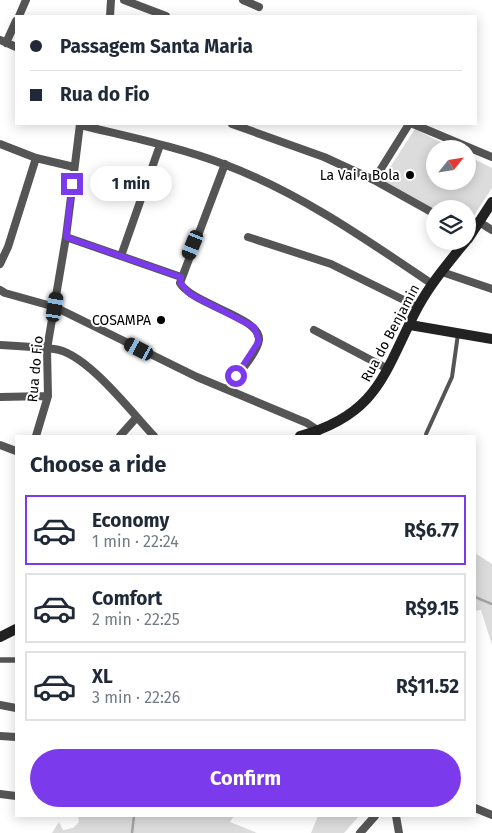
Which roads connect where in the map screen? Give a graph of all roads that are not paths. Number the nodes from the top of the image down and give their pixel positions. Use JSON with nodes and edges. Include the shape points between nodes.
{"nodes":[{"id":1,"x":26,"y":0,"type":"edge"},
{"id":2,"x":112,"y":0,"type":"edge"},
{"id":3,"x":124,"y":0,"type":"edge"},
{"id":4,"x":243,"y":0,"type":"edge"},
{"id":5,"x":259,"y":7,"type":"dead end"},
{"id":6,"x":18,"y":15,"type":"edge"},
{"id":7,"x":110,"y":15,"type":"edge"},
{"id":8,"x":163,"y":15,"type":"edge"},
{"id":9,"x":15,"y":23,"type":"edge"},
{"id":10,"x":3,"y":41,"type":"edge"},
{"id":11,"x":15,"y":47,"type":"edge"},
{"id":12,"x":80,"y":125,"type":"edge"},
{"id":13,"x":84,"y":125,"type":"edge"},
{"id":14,"x":235,"y":125,"type":"edge"},
{"id":15,"x":408,"y":125,"type":"edge"},
{"id":16,"x":415,"y":125,"type":"edge"},
{"id":17,"x":0,"y":144,"type":"edge"},
{"id":18,"x":160,"y":145,"type":"junction"},
{"id":19,"x":492,"y":157,"type":"edge"},
{"id":20,"x":36,"y":158,"type":"junction"},
{"id":21,"x":225,"y":164,"type":"junction"},
{"id":22,"x":74,"y":167,"type":"junction"},
{"id":23,"x":374,"y":180,"type":"junction"},
{"id":24,"x":492,"y":202,"type":"edge"},
{"id":25,"x":426,"y":209,"type":"edge"},
{"id":26,"x":479,"y":222,"type":"junction"},
{"id":27,"x":476,"y":226,"type":"edge"},
{"id":28,"x":492,"y":230,"type":"edge"},
{"id":29,"x":66,"y":237,"type":"junction"},
{"id":30,"x":248,"y":237,"type":"dead end"},
{"id":31,"x":458,"y":250,"type":"edge"},
{"id":32,"x":121,"y":256,"type":"junction"},
{"id":33,"x":0,"y":264,"type":"edge"},
{"id":34,"x":442,"y":272,"type":"junction"},
{"id":35,"x":181,"y":277,"type":"junction"},
{"id":36,"x":432,"y":284,"type":"junction"},
{"id":37,"x":492,"y":290,"type":"edge"},
{"id":38,"x":2,"y":292,"type":"edge"},
{"id":39,"x":418,"y":306,"type":"junction"},
{"id":40,"x":55,"y":307,"type":"junction"},
{"id":41,"x":410,"y":325,"type":"junction"},
{"id":42,"x":314,"y":330,"type":"dead end"},
{"id":43,"x":458,"y":332,"type":"junction"},
{"id":44,"x":492,"y":339,"type":"edge"},
{"id":45,"x":0,"y":345,"type":"edge"},
{"id":46,"x":47,"y":349,"type":"junction"},
{"id":47,"x":388,"y":369,"type":"junction"},
{"id":48,"x":227,"y":388,"type":"junction"},
{"id":49,"x":48,"y":396,"type":"junction"},
{"id":50,"x":0,"y":397,"type":"edge"},
{"id":51,"x":136,"y":418,"type":"junction"},
{"id":52,"x":319,"y":431,"type":"junction"},
{"id":53,"x":426,"y":434,"type":"dead end"},
{"id":54,"x":36,"y":435,"type":"edge"},
{"id":55,"x":121,"y":435,"type":"edge"},
{"id":56,"x":153,"y":435,"type":"edge"},
{"id":57,"x":304,"y":435,"type":"edge"},
{"id":58,"x":0,"y":445,"type":"edge"},
{"id":59,"x":15,"y":451,"type":"edge"},
{"id":60,"x":15,"y":630,"type":"edge"},
{"id":61,"x":0,"y":637,"type":"edge"},
{"id":62,"x":0,"y":660,"type":"edge"},
{"id":63,"x":15,"y":660,"type":"edge"},
{"id":64,"x":0,"y":706,"type":"edge"},
{"id":65,"x":15,"y":708,"type":"edge"},
{"id":66,"x":0,"y":736,"type":"edge"},
{"id":67,"x":15,"y":737,"type":"edge"},
{"id":68,"x":0,"y":794,"type":"edge"},
{"id":69,"x":15,"y":796,"type":"edge"},
{"id":70,"x":476,"y":808,"type":"edge"},
{"id":71,"x":492,"y":815,"type":"edge"},
{"id":72,"x":374,"y":817,"type":"edge"},
{"id":73,"x":396,"y":817,"type":"edge"},
{"id":74,"x":360,"y":833,"type":"edge"},
{"id":75,"x":399,"y":833,"type":"edge"}],
"edges":[{"from":1,"to":6,"type":"street"},
{"from":2,"to":7,"type":"street"},
{"from":3,"to":8,"type":"street"},
{"from":4,"to":5,"type":"street"},
{"from":9,"to":10,"type":"street"},
{"from":10,"to":11,"type":"street"},
{"from":12,"to":22,"type":"street","name":"Rua do Fio"},
{"from":13,"to":18,"type":"street"},
{"from":14,"to":23,"type":"street","via":[[324,157]]},
{"from":15,"to":23,"type":"street"},
{"from":16,"to":19,"type":"street"},
{"from":17,"to":20,"type":"street"},
{"from":18,"to":21,"type":"street"},
{"from":18,"to":32,"type":"street"},
{"from":20,"to":22,"type":"street"},
{"from":20,"to":33,"type":"street"},
{"from":21,"to":35,"type":"street"},
{"from":21,"to":36,"type":"street","via":[[310,206]]},
{"from":22,"to":29,"type":"street","name":"Rua do Fio"},
{"from":23,"to":25,"type":"street"},
{"from":24,"to":26,"type":"main road","name":"Rua do Benjamin"},
{"from":26,"to":27,"type":"main road","name":"Rua do Benjamin"},
{"from":26,"to":28,"type":"street"},
{"from":29,"to":32,"type":"street"},
{"from":29,"to":40,"type":"street","name":"Rua do Fio"},
{"from":30,"to":39,"type":"street","via":[[331,264]]},
{"from":31,"to":34,"type":"main road","name":"Rua do Benjamin"},
{"from":32,"to":35,"type":"street"},
{"from":34,"to":36,"type":"main road","name":"Rua do Benjamin"},
{"from":34,"to":37,"type":"street"},
{"from":35,"to":48,"type":"street","via":[[180,283],[190,294],[248,322],[258,334],[254,352]]},
{"from":36,"to":39,"type":"main road","name":"Rua do Benjamin"},
{"from":38,"to":40,"type":"street"},
{"from":39,"to":41,"type":"main road","name":"Rua do Benjamin"},
{"from":40,"to":46,"type":"street","name":"Rua do Fio"},
{"from":40,"to":48,"type":"street","via":[[164,362]]},
{"from":41,"to":43,"type":"main road"},
{"from":41,"to":47,"type":"main road","name":"Rua do Benjamin"},
{"from":42,"to":47,"type":"street"},
{"from":43,"to":44,"type":"main road"},
{"from":43,"to":53,"type":"lane","via":[[452,377]]},
{"from":45,"to":46,"type":"street"},
{"from":46,"to":49,"type":"street","name":"Rua do Fio"},
{"from":46,"to":51,"type":"street","via":[[64,352],[87,366]]},
{"from":47,"to":52,"type":"main road","name":"Rua do Benjamin","via":[[365,403]]},
{"from":48,"to":52,"type":"street","via":[[307,422]]},
{"from":49,"to":50,"type":"street"},
{"from":49,"to":54,"type":"street","name":"Rua do Fio"},
{"from":51,"to":55,"type":"street"},
{"from":51,"to":56,"type":"street"},
{"from":52,"to":57,"type":"main road","name":"Rua do Benjamin"},
{"from":58,"to":59,"type":"street"},
{"from":60,"to":61,"type":"main road"},
{"from":62,"to":63,"type":"street"},
{"from":64,"to":65,"type":"street"},
{"from":66,"to":67,"type":"street"},
{"from":68,"to":69,"type":"street"},
{"from":70,"to":71,"type":"street"},
{"from":72,"to":74,"type":"street"},
{"from":73,"to":75,"type":"street"}]}
